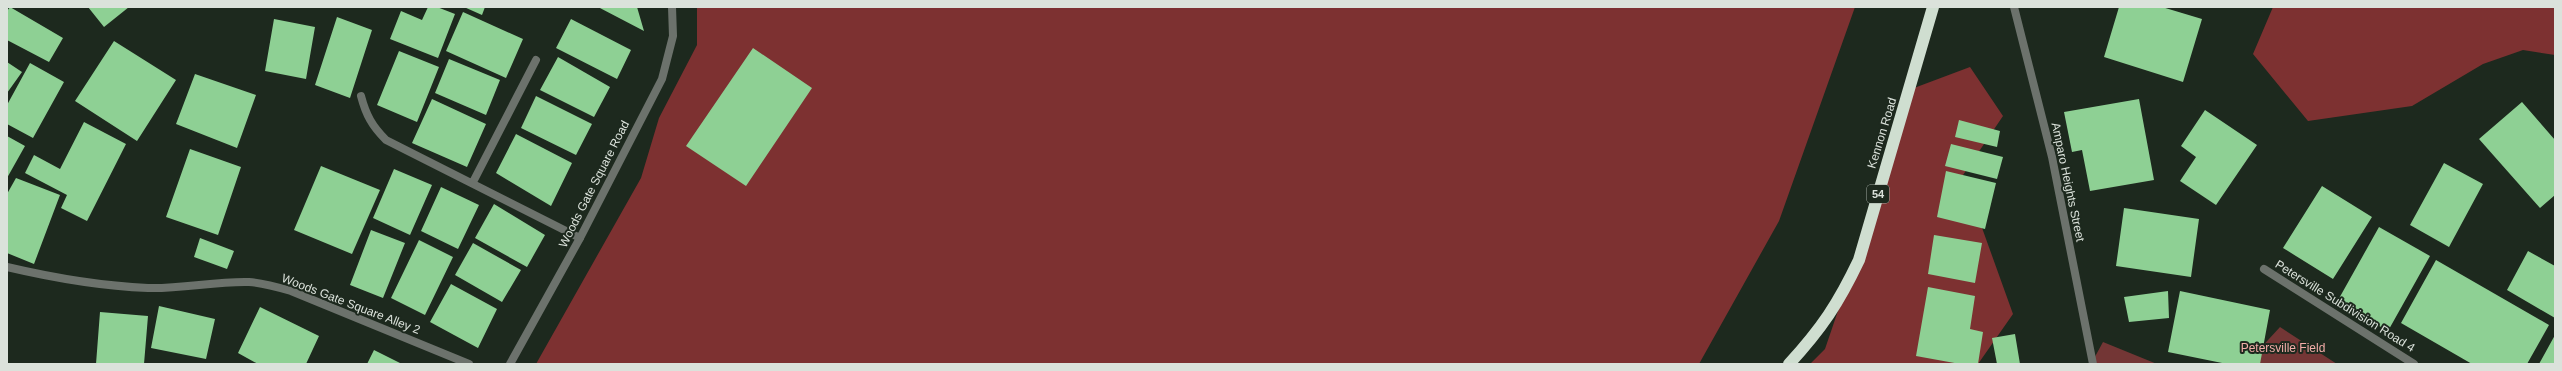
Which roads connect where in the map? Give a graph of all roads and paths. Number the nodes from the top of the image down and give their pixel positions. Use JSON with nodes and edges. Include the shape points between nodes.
{"nodes":[{"id":1,"x":672,"y":7,"type":"edge"},
{"id":2,"x":1933,"y":7,"type":"edge"},
{"id":3,"x":2014,"y":7,"type":"edge"},
{"id":4,"x":536,"y":60,"type":"dead end"},
{"id":5,"x":362,"y":96,"type":"dead end"},
{"id":6,"x":473,"y":182,"type":"junction"},
{"id":7,"x":580,"y":238,"type":"junction"},
{"id":8,"x":7,"y":267,"type":"edge"},
{"id":9,"x":2264,"y":269,"type":"dead end"},
{"id":10,"x":469,"y":364,"type":"edge"},
{"id":11,"x":510,"y":364,"type":"edge"},
{"id":12,"x":1789,"y":364,"type":"edge"},
{"id":13,"x":2093,"y":364,"type":"edge"},
{"id":14,"x":2414,"y":364,"type":"edge"}],
"edges":[{"from":1,"to":7,"type":"street","name":"Woods Gate Square Road","via":[[673,36],[662,79]]},
{"from":2,"to":12,"type":"highway","name":"Kennon Road","number":"54","via":[[1858,260],[1841,298],[1818,333]]},
{"from":3,"to":13,"type":"street","name":"Amparo Heights Street","via":[[2052,157]]},
{"from":4,"to":6,"type":"street"},
{"from":5,"to":6,"type":"street","via":[[367,115],[375,129],[386,140]]},
{"from":6,"to":7,"type":"street"},
{"from":7,"to":11,"type":"street","name":"Woods Gate Square Road"},
{"from":8,"to":10,"type":"street","name":"Woods Gate Square Alley 2","via":[[54,278],[149,288],[249,282],[269,285],[298,294]]},
{"from":9,"to":14,"type":"street","name":"Petersville Subdivision Road 4"}]}
